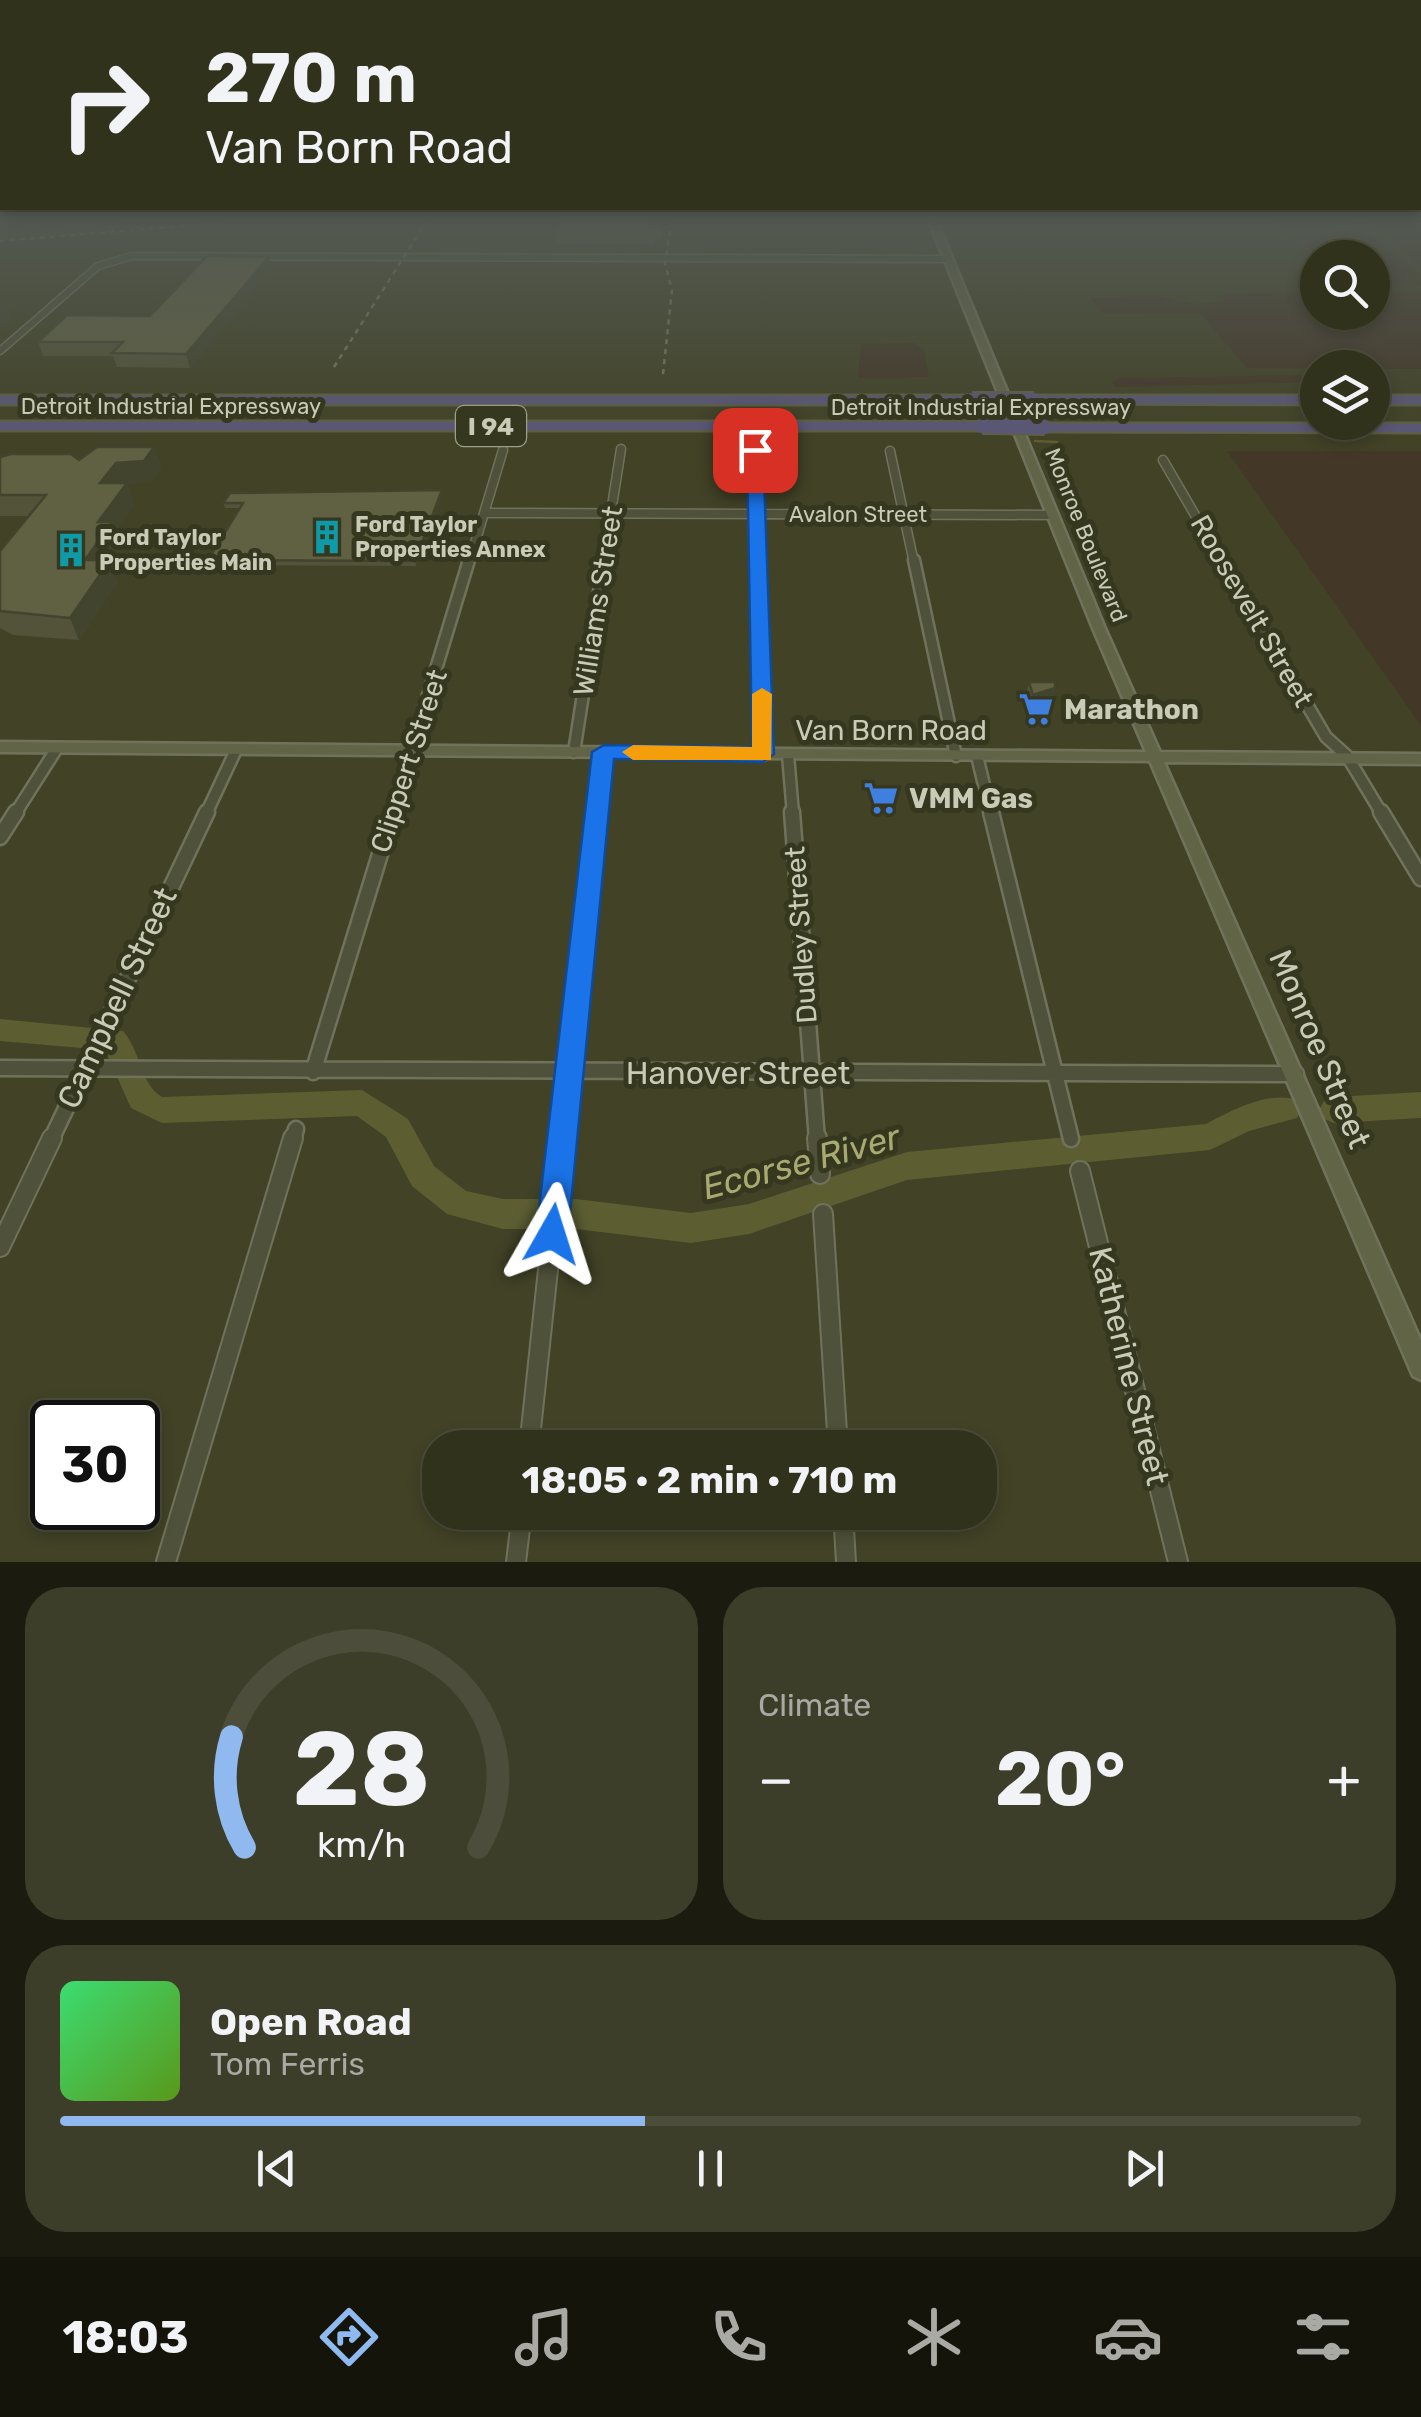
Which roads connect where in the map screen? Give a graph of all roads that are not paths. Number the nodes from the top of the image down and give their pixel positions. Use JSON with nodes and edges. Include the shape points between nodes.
{"nodes":[{"id":1,"x":68,"y":292,"type":"edge"},
{"id":2,"x":961,"y":292,"type":"edge"},
{"id":3,"x":0,"y":351,"type":"edge"},
{"id":4,"x":0,"y":398,"type":"edge"},
{"id":5,"x":1300,"y":400,"type":"edge"},
{"id":6,"x":1390,"y":400,"type":"edge"},
{"id":7,"x":1421,"y":400,"type":"edge"},
{"id":8,"x":0,"y":426,"type":"edge"},
{"id":9,"x":1421,"y":428,"type":"edge"},
{"id":10,"x":503,"y":450,"type":"dead end"},
{"id":11,"x":621,"y":450,"type":"dead end"},
{"id":12,"x":755,"y":450,"type":"dead end"},
{"id":13,"x":890,"y":450,"type":"dead end"},
{"id":14,"x":1164,"y":460,"type":"dead end"},
{"id":15,"x":484,"y":513,"type":"junction"},
{"id":16,"x":611,"y":514,"type":"junction"},
{"id":17,"x":757,"y":514,"type":"junction"},
{"id":18,"x":904,"y":514,"type":"junction"},
{"id":19,"x":1052,"y":515,"type":"junction"},
{"id":20,"x":0,"y":748,"type":"edge"},
{"id":21,"x":57,"y":748,"type":"junction"},
{"id":22,"x":236,"y":750,"type":"junction"},
{"id":23,"x":412,"y":750,"type":"junction"},
{"id":24,"x":574,"y":752,"type":"junction"},
{"id":25,"x":604,"y":752,"type":"junction"},
{"id":26,"x":763,"y":754,"type":"junction"},
{"id":27,"x":788,"y":755,"type":"junction"},
{"id":28,"x":956,"y":756,"type":"junction"},
{"id":29,"x":976,"y":756,"type":"junction"},
{"id":30,"x":1348,"y":756,"type":"junction"},
{"id":31,"x":1155,"y":757,"type":"junction"},
{"id":32,"x":1421,"y":758,"type":"edge"},
{"id":33,"x":0,"y":837,"type":"edge"},
{"id":34,"x":1421,"y":878,"type":"edge"},
{"id":35,"x":0,"y":1068,"type":"edge"},
{"id":36,"x":84,"y":1068,"type":"junction"},
{"id":37,"x":314,"y":1072,"type":"junction"},
{"id":38,"x":568,"y":1072,"type":"junction"},
{"id":39,"x":1055,"y":1073,"type":"junction"},
{"id":40,"x":811,"y":1074,"type":"junction"},
{"id":41,"x":1300,"y":1083,"type":"junction"},
{"id":42,"x":296,"y":1130,"type":"dead end"},
{"id":43,"x":1071,"y":1139,"type":"dead end"},
{"id":44,"x":1080,"y":1170,"type":"dead end"},
{"id":45,"x":820,"y":1174,"type":"dead end"},
{"id":46,"x":823,"y":1214,"type":"dead end"},
{"id":47,"x":0,"y":1247,"type":"edge"},
{"id":48,"x":1421,"y":1368,"type":"edge"},
{"id":49,"x":531,"y":1430,"type":"edge"},
{"id":50,"x":837,"y":1430,"type":"edge"},
{"id":51,"x":520,"y":1530,"type":"edge"},
{"id":52,"x":844,"y":1530,"type":"edge"},
{"id":53,"x":166,"y":1562,"type":"edge"},
{"id":54,"x":516,"y":1562,"type":"edge"},
{"id":55,"x":846,"y":1562,"type":"edge"},
{"id":56,"x":1178,"y":1562,"type":"edge"}],
"edges":[{"from":1,"to":3,"type":"street"},
{"from":2,"to":19,"type":"street","name":"Monroe Boulevard"},
{"from":4,"to":5,"type":"highway","name":"Detroit Industrial Expressway","number":"I 94","bridge":true},
{"from":6,"to":7,"type":"highway"},
{"from":8,"to":9,"type":"highway","name":"Detroit Industrial Expressway","number":"I 94","bridge":true},
{"from":10,"to":15,"type":"street","name":"Clippert Street"},
{"from":11,"to":16,"type":"street","name":"Williams Street"},
{"from":12,"to":17,"type":"street"},
{"from":13,"to":18,"type":"street"},
{"from":14,"to":30,"type":"street","name":"Roosevelt Street","via":[[1326,737]]},
{"from":15,"to":16,"type":"street","name":"Avalon Street"},
{"from":15,"to":23,"type":"street","name":"Clippert Street"},
{"from":16,"to":17,"type":"street","name":"Avalon Street"},
{"from":16,"to":24,"type":"street","name":"Williams Street"},
{"from":17,"to":18,"type":"street","name":"Avalon Street"},
{"from":17,"to":26,"type":"street"},
{"from":18,"to":19,"type":"street","name":"Avalon Street"},
{"from":18,"to":28,"type":"street"},
{"from":19,"to":31,"type":"street","name":"Monroe Boulevard"},
{"from":20,"to":21,"type":"street","name":"Van Born Road"},
{"from":21,"to":22,"type":"street","name":"Van Born Road"},
{"from":21,"to":33,"type":"street"},
{"from":22,"to":23,"type":"street","name":"Van Born Road"},
{"from":22,"to":36,"type":"street","name":"Campbell Street"},
{"from":23,"to":24,"type":"street","name":"Van Born Road"},
{"from":23,"to":37,"type":"street","name":"Clippert Street"},
{"from":24,"to":25,"type":"street","name":"Van Born Road"},
{"from":25,"to":26,"type":"street","name":"Van Born Road"},
{"from":25,"to":38,"type":"street"},
{"from":26,"to":27,"type":"street","name":"Van Born Road"},
{"from":27,"to":28,"type":"street","name":"Van Born Road"},
{"from":27,"to":40,"type":"street","name":"Dudley Street"},
{"from":28,"to":29,"type":"street","name":"Van Born Road"},
{"from":29,"to":31,"type":"street","name":"Van Born Road"},
{"from":29,"to":39,"type":"street"},
{"from":30,"to":31,"type":"street","name":"Van Born Road"},
{"from":30,"to":32,"type":"street","name":"Van Born Road"},
{"from":30,"to":34,"type":"street","name":"Roosevelt Street"},
{"from":31,"to":41,"type":"street","name":"Monroe Street"},
{"from":35,"to":36,"type":"street","name":"Hanover Street"},
{"from":36,"to":37,"type":"street","name":"Hanover Street"},
{"from":36,"to":47,"type":"street","name":"Campbell Street"},
{"from":37,"to":38,"type":"street","name":"Hanover Street"},
{"from":38,"to":40,"type":"street","name":"Hanover Street"},
{"from":38,"to":49,"type":"street"},
{"from":39,"to":40,"type":"street","name":"Hanover Street"},
{"from":39,"to":41,"type":"street","name":"Hanover Street"},
{"from":39,"to":43,"type":"street"},
{"from":40,"to":45,"type":"street","name":"Dudley Street"},
{"from":41,"to":48,"type":"street","name":"Monroe Street"},
{"from":42,"to":53,"type":"street"},
{"from":44,"to":56,"type":"street","name":"Katherine Street"},
{"from":46,"to":50,"type":"street"},
{"from":51,"to":54,"type":"street"},
{"from":52,"to":55,"type":"street"}]}
